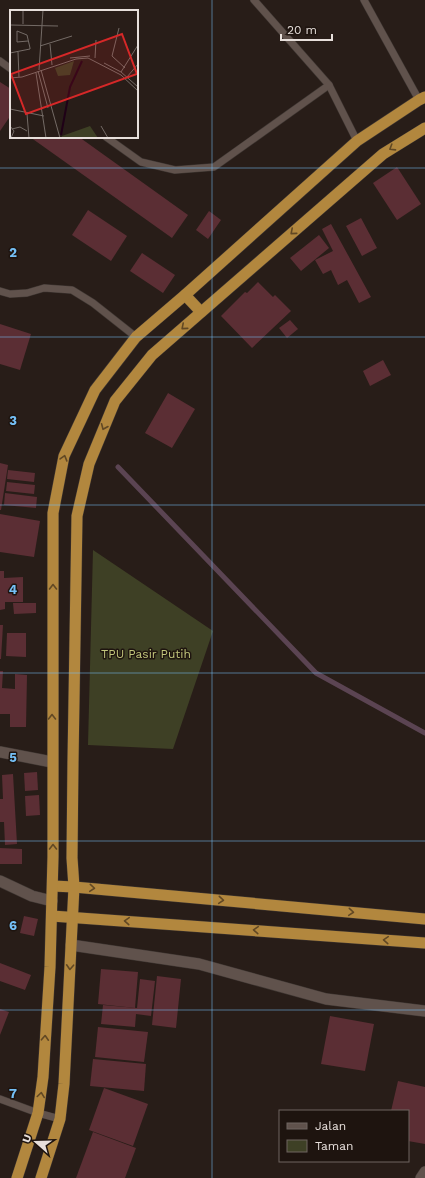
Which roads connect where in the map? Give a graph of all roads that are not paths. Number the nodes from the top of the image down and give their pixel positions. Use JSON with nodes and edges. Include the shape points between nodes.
{"nodes":[{"id":1,"x":254,"y":0,"type":"edge"},
{"id":2,"x":364,"y":0,"type":"edge"},
{"id":3,"x":0,"y":61,"type":"edge"},
{"id":4,"x":10,"y":68,"type":"edge"},
{"id":5,"x":329,"y":85,"type":"junction"},
{"id":6,"x":422,"y":98,"type":"edge"},
{"id":7,"x":425,"y":128,"type":"edge"},
{"id":8,"x":107,"y":138,"type":"edge"},
{"id":9,"x":357,"y":141,"type":"junction"},
{"id":10,"x":0,"y":291,"type":"edge"},
{"id":11,"x":186,"y":295,"type":"junction"},
{"id":12,"x":201,"y":312,"type":"junction"},
{"id":13,"x":136,"y":337,"type":"junction"},
{"id":14,"x":0,"y":752,"type":"edge"},
{"id":15,"x":52,"y":762,"type":"junction"},
{"id":16,"x":0,"y":881,"type":"edge"},
{"id":17,"x":53,"y":886,"type":"junction"},
{"id":18,"x":74,"y":886,"type":"junction"},
{"id":19,"x":52,"y":901,"type":"junction"},
{"id":20,"x":52,"y":916,"type":"junction"},
{"id":21,"x":73,"y":917,"type":"junction"},
{"id":22,"x":425,"y":919,"type":"edge"},
{"id":23,"x":425,"y":943,"type":"edge"},
{"id":24,"x":71,"y":945,"type":"junction"},
{"id":25,"x":425,"y":1011,"type":"edge"},
{"id":26,"x":0,"y":1100,"type":"edge"},
{"id":27,"x":38,"y":1113,"type":"junction"},
{"id":28,"x":60,"y":1119,"type":"junction"},
{"id":29,"x":425,"y":1172,"type":"edge"},
{"id":30,"x":17,"y":1178,"type":"edge"},
{"id":31,"x":41,"y":1178,"type":"edge"},
{"id":32,"x":421,"y":1178,"type":"edge"}],
"edges":[{"from":1,"to":5,"type":"lane"},
{"from":2,"to":6,"type":"lane"},
{"from":3,"to":4,"type":"lane"},
{"from":5,"to":8,"type":"lane","via":[[214,167],[175,170],[141,162]]},
{"from":5,"to":9,"type":"lane"},
{"from":6,"to":9,"type":"highway"},
{"from":7,"to":12,"type":"highway","one_way":true,"via":[[383,154]]},
{"from":9,"to":11,"type":"highway"},
{"from":10,"to":13,"type":"lane","via":[[10,294],[44,288],[72,290],[94,303]]},
{"from":11,"to":12,"type":"highway"},
{"from":11,"to":13,"type":"highway"},
{"from":12,"to":18,"type":"highway","one_way":true,"via":[[152,355],[116,401],[89,464],[77,516],[72,858]]},
{"from":15,"to":13,"type":"highway","one_way":true,"via":[[52,512],[64,456],[95,390]]},
{"from":14,"to":15,"type":"street"},
{"from":17,"to":15,"type":"highway","one_way":true},
{"from":16,"to":19,"type":"street","via":[[32,896]]},
{"from":17,"to":18,"type":"highway"},
{"from":17,"to":19,"type":"highway"},
{"from":18,"to":21,"type":"highway"},
{"from":18,"to":22,"type":"highway","one_way":true},
{"from":19,"to":20,"type":"highway"},
{"from":20,"to":21,"type":"highway"},
{"from":27,"to":20,"type":"highway","one_way":true,"via":[[43,1077]]},
{"from":23,"to":21,"type":"highway","one_way":true},
{"from":21,"to":24,"type":"highway"},
{"from":24,"to":25,"type":"street","via":[[200,964],[326,999]]},
{"from":24,"to":28,"type":"highway","one_way":true},
{"from":26,"to":27,"type":"lane"},
{"from":27,"to":28,"type":"lane"},
{"from":27,"to":30,"type":"highway"},
{"from":28,"to":31,"type":"highway"},
{"from":29,"to":32,"type":"street"}]}
